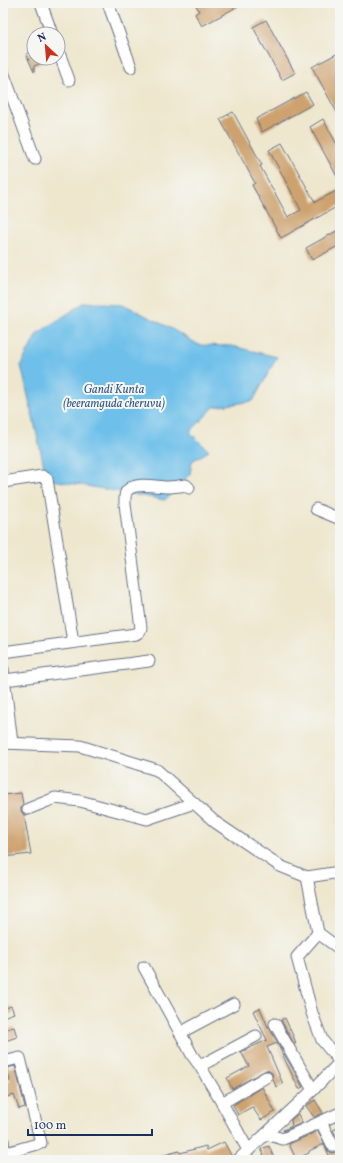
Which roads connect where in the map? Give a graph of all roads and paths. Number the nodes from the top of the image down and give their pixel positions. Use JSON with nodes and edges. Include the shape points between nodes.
{"nodes":[{"id":1,"x":41,"y":3,"type":"edge"},
{"id":2,"x":108,"y":3,"type":"edge"},
{"id":3,"x":49,"y":26,"type":"edge"},
{"id":4,"x":64,"y":66,"type":"edge"},
{"id":5,"x":131,"y":67,"type":"dead end"},
{"id":6,"x":3,"y":72,"type":"edge"},
{"id":7,"x":69,"y":80,"type":"dead end"},
{"id":8,"x":35,"y":159,"type":"dead end"},
{"id":9,"x":3,"y":482,"type":"edge"},
{"id":10,"x":189,"y":488,"type":"dead end"},
{"id":11,"x":316,"y":509,"type":"dead end"},
{"id":12,"x":340,"y":519,"type":"edge"},
{"id":13,"x":73,"y":642,"type":"junction"},
{"id":14,"x":3,"y":652,"type":"edge"},
{"id":15,"x":149,"y":661,"type":"dead end"},
{"id":16,"x":4,"y":674,"type":"edge"},
{"id":17,"x":8,"y":744,"type":"edge"},
{"id":18,"x":194,"y":803,"type":"junction"},
{"id":19,"x":28,"y":809,"type":"dead end"},
{"id":20,"x":340,"y":872,"type":"edge"},
{"id":21,"x":307,"y":877,"type":"junction"},
{"id":22,"x":318,"y":933,"type":"junction"},
{"id":23,"x":340,"y":949,"type":"edge"},
{"id":24,"x":144,"y":967,"type":"dead end"},
{"id":25,"x":234,"y":1004,"type":"dead end"},
{"id":26,"x":275,"y":1024,"type":"dead end"},
{"id":27,"x":180,"y":1033,"type":"junction"},
{"id":28,"x":256,"y":1036,"type":"dead end"},
{"id":29,"x":3,"y":1062,"type":"edge"},
{"id":30,"x":340,"y":1062,"type":"edge"},
{"id":31,"x":200,"y":1066,"type":"junction"},
{"id":32,"x":266,"y":1077,"type":"dead end"},
{"id":33,"x":313,"y":1090,"type":"junction"},
{"id":34,"x":222,"y":1103,"type":"junction"},
{"id":35,"x":340,"y":1113,"type":"edge"},
{"id":36,"x":321,"y":1122,"type":"junction"},
{"id":37,"x":266,"y":1134,"type":"junction"},
{"id":38,"x":338,"y":1145,"type":"edge"},
{"id":39,"x":248,"y":1150,"type":"junction"},
{"id":40,"x":5,"y":1151,"type":"edge"},
{"id":41,"x":238,"y":1160,"type":"edge"}],
"edges":[{"from":1,"to":3,"type":"street"},
{"from":2,"to":5,"type":"street"},
{"from":4,"to":7,"type":"street"},
{"from":6,"to":8,"type":"street"},
{"from":9,"to":13,"type":"street","via":[[42,476],[47,479]]},
{"from":10,"to":13,"type":"street","via":[[138,486],[128,489],[125,504],[140,632]]},
{"from":11,"to":12,"type":"street"},
{"from":13,"to":14,"type":"street"},
{"from":15,"to":16,"type":"street"},
{"from":16,"to":17,"type":"street"},
{"from":17,"to":18,"type":"street","via":[[80,746],[157,770]]},
{"from":18,"to":19,"type":"street","via":[[147,819],[80,801],[55,798]]},
{"from":18,"to":21,"type":"street","via":[[215,822],[280,866]]},
{"from":20,"to":21,"type":"street"},
{"from":21,"to":22,"type":"street"},
{"from":22,"to":23,"type":"street"},
{"from":22,"to":30,"type":"street","via":[[296,957],[322,1040]]},
{"from":24,"to":27,"type":"street"},
{"from":25,"to":27,"type":"street"},
{"from":26,"to":33,"type":"street"},
{"from":27,"to":31,"type":"street"},
{"from":28,"to":31,"type":"street"},
{"from":29,"to":40,"type":"street","via":[[20,1058],[41,1143]]},
{"from":30,"to":33,"type":"street"},
{"from":31,"to":34,"type":"street"},
{"from":32,"to":34,"type":"street"},
{"from":33,"to":37,"type":"street"},
{"from":34,"to":39,"type":"street"},
{"from":35,"to":36,"type":"street"},
{"from":36,"to":37,"type":"street","via":[[283,1139]]},
{"from":36,"to":38,"type":"street"},
{"from":37,"to":39,"type":"street"},
{"from":39,"to":41,"type":"street"}]}
